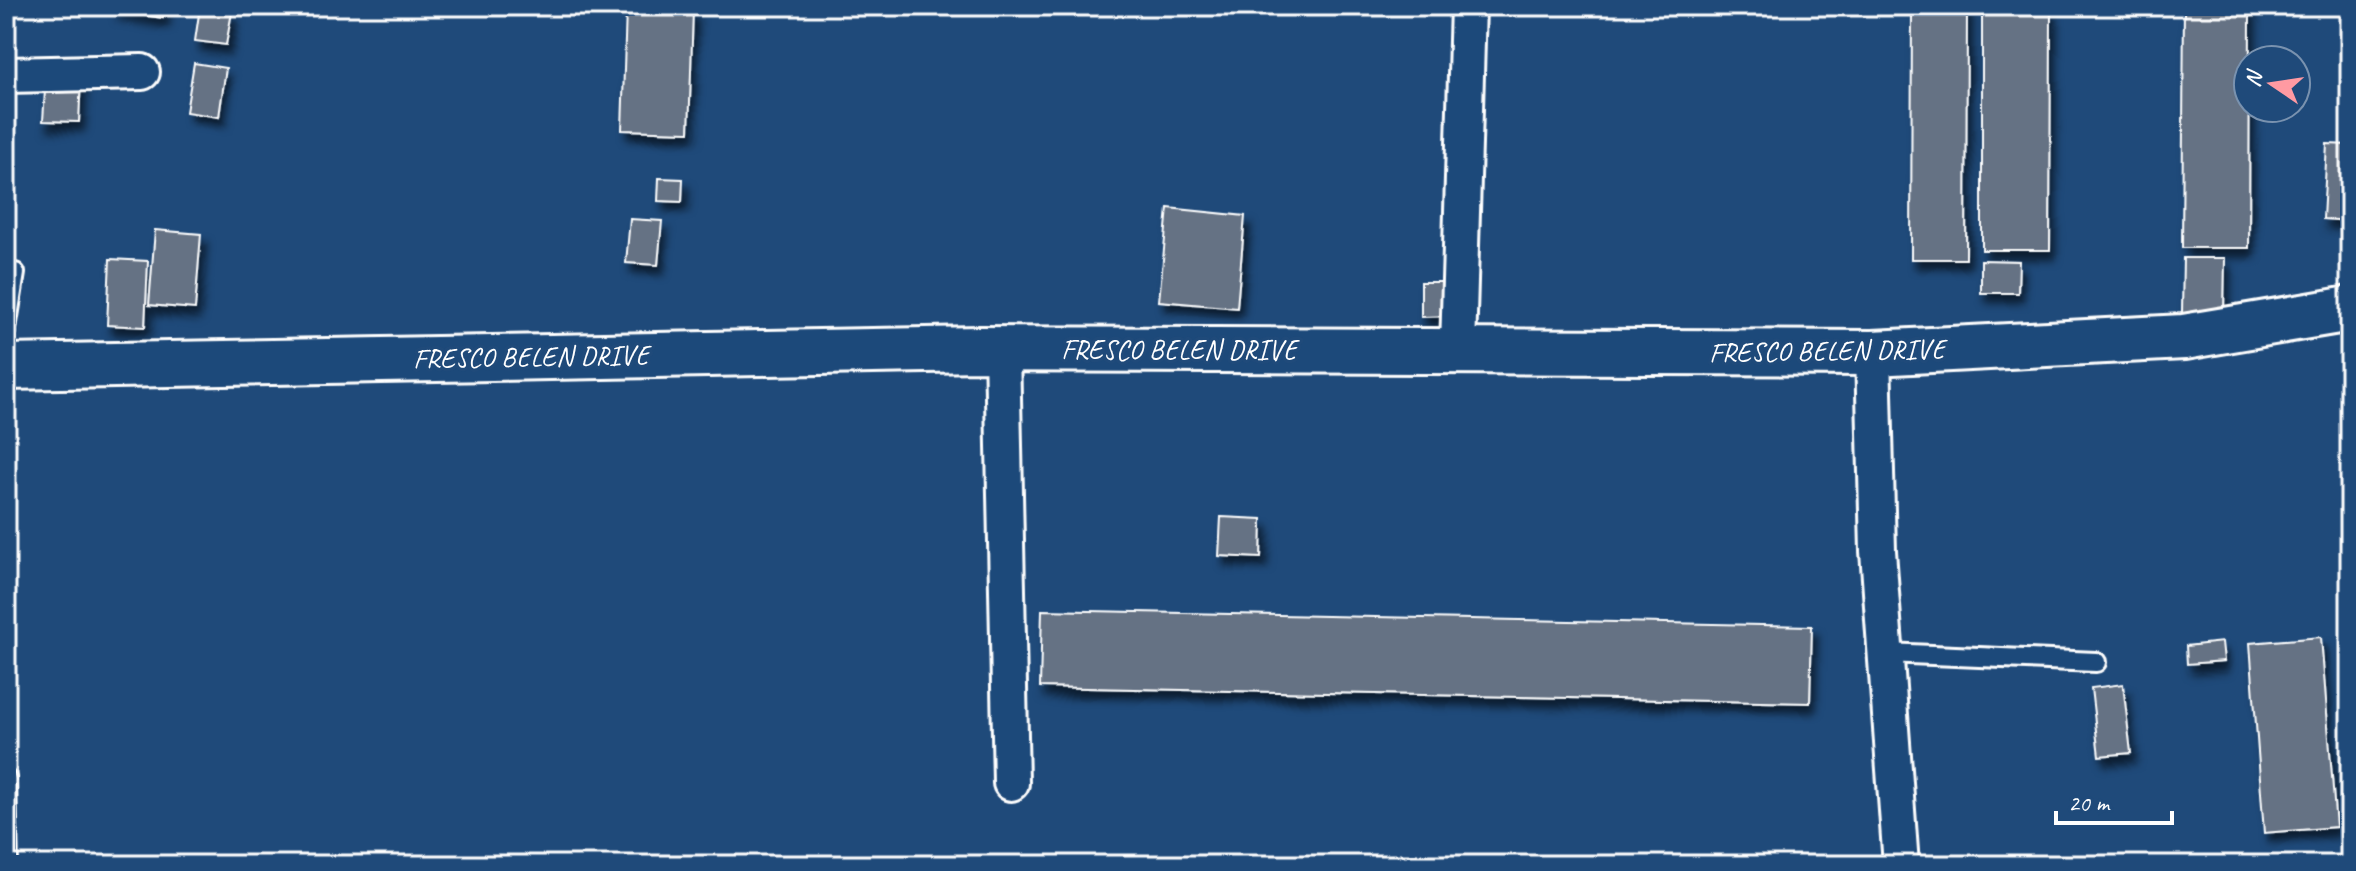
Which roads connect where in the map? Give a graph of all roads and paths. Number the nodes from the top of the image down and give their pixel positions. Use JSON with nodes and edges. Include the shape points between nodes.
{"nodes":[{"id":1,"x":1468,"y":6,"type":"edge"},
{"id":2,"x":142,"y":72,"type":"dead end"},
{"id":3,"x":6,"y":75,"type":"edge"},
{"id":4,"x":15,"y":273,"type":"dead end"},
{"id":5,"x":2350,"y":309,"type":"edge"},
{"id":6,"x":6,"y":329,"type":"edge"},
{"id":7,"x":1002,"y":349,"type":"junction"},
{"id":8,"x":1458,"y":349,"type":"junction"},
{"id":9,"x":1873,"y":353,"type":"junction"},
{"id":10,"x":6,"y":367,"type":"edge"},
{"id":11,"x":1886,"y":653,"type":"junction"},
{"id":12,"x":2096,"y":662,"type":"dead end"},
{"id":13,"x":6,"y":779,"type":"edge"},
{"id":14,"x":1011,"y":783,"type":"dead end"},
{"id":15,"x":8,"y":865,"type":"edge"},
{"id":16,"x":1901,"y":865,"type":"edge"}],
"edges":[{"from":1,"to":8,"type":"street"},
{"from":2,"to":3,"type":"street"},
{"from":4,"to":6,"type":"lane"},
{"from":5,"to":9,"type":"street","name":"FRESCO BELEN DRIVE","via":[[2184,337]]},
{"from":7,"to":8,"type":"street","name":"FRESCO BELEN DRIVE"},
{"from":7,"to":10,"type":"street","name":"FRESCO BELEN DRIVE"},
{"from":7,"to":14,"type":"street"},
{"from":8,"to":9,"type":"street","name":"FRESCO BELEN DRIVE"},
{"from":9,"to":11,"type":"street"},
{"from":11,"to":12,"type":"lane"},
{"from":11,"to":16,"type":"street"},
{"from":13,"to":15,"type":"lane"}]}
